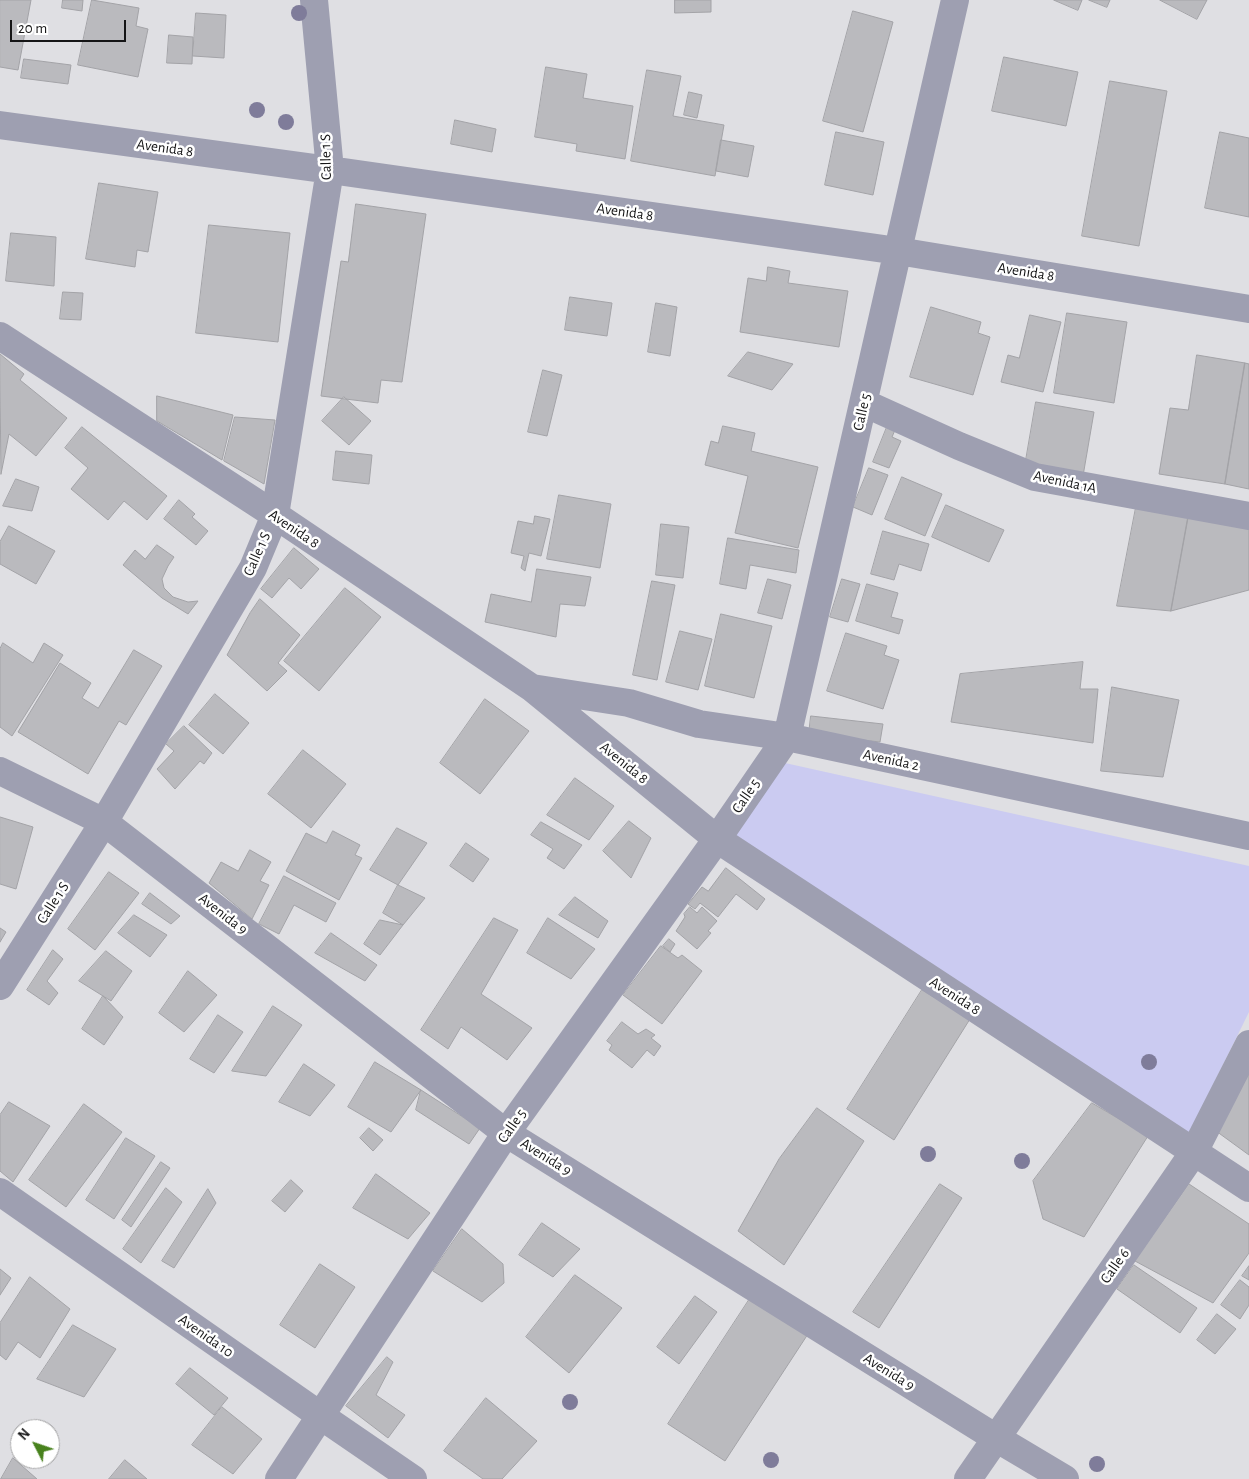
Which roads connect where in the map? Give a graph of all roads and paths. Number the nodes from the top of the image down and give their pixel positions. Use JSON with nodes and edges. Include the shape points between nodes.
{"nodes":[{"id":1,"x":314,"y":0,"type":"edge"},
{"id":2,"x":955,"y":0,"type":"edge"},
{"id":3,"x":0,"y":126,"type":"edge"},
{"id":4,"x":330,"y":170,"type":"junction"},
{"id":5,"x":898,"y":251,"type":"junction"},
{"id":6,"x":1249,"y":309,"type":"edge"},
{"id":7,"x":0,"y":336,"type":"edge"},
{"id":8,"x":864,"y":403,"type":"junction"},
{"id":9,"x":274,"y":515,"type":"junction"},
{"id":10,"x":1249,"y":516,"type":"edge"},
{"id":11,"x":532,"y":688,"type":"junction"},
{"id":12,"x":787,"y":737,"type":"junction"},
{"id":13,"x":0,"y":771,"type":"edge"},
{"id":14,"x":104,"y":822,"type":"junction"},
{"id":15,"x":1249,"y":836,"type":"edge"},
{"id":16,"x":717,"y":839,"type":"junction"},
{"id":17,"x":0,"y":986,"type":"edge"},
{"id":18,"x":1249,"y":1044,"type":"edge"},
{"id":19,"x":506,"y":1133,"type":"junction"},
{"id":20,"x":1194,"y":1152,"type":"junction"},
{"id":21,"x":1249,"y":1188,"type":"edge"},
{"id":22,"x":0,"y":1192,"type":"edge"},
{"id":23,"x":321,"y":1416,"type":"junction"},
{"id":24,"x":996,"y":1438,"type":"junction"},
{"id":25,"x":279,"y":1479,"type":"edge"},
{"id":26,"x":413,"y":1479,"type":"edge"},
{"id":27,"x":968,"y":1479,"type":"edge"},
{"id":28,"x":1065,"y":1479,"type":"edge"}],
"edges":[{"from":1,"to":4,"type":"street","name":"Calle 1 S"},
{"from":2,"to":5,"type":"street","name":"Calle 5"},
{"from":3,"to":4,"type":"street","name":"Avenida 8"},
{"from":4,"to":5,"type":"street","name":"Avenida 8"},
{"from":4,"to":9,"type":"street","name":"Calle 1 S"},
{"from":5,"to":6,"type":"street","name":"Avenida 8"},
{"from":5,"to":8,"type":"street","name":"Calle 5"},
{"from":7,"to":9,"type":"street","name":"Avenida 8"},
{"from":8,"to":10,"type":"street","name":"Avenida 1A","via":[[1035,478]]},
{"from":8,"to":12,"type":"street","name":"Calle 5"},
{"from":9,"to":11,"type":"street","name":"Avenida 8"},
{"from":9,"to":14,"type":"street","name":"Calle 1 S","via":[[253,568]]},
{"from":11,"to":12,"type":"street","name":"Avenida 2","via":[[629,702],[699,724]]},
{"from":11,"to":16,"type":"street","name":"Avenida 8"},
{"from":12,"to":15,"type":"street","name":"Avenida 2"},
{"from":12,"to":16,"type":"street","name":"Calle 5"},
{"from":13,"to":14,"type":"street","name":"Avenida 9"},
{"from":14,"to":17,"type":"street","name":"Calle 1 S"},
{"from":14,"to":19,"type":"street","name":"Avenida 9"},
{"from":16,"to":19,"type":"street","name":"Calle 5"},
{"from":16,"to":20,"type":"street","name":"Avenida 8"},
{"from":18,"to":20,"type":"street","name":"Calle 6"},
{"from":19,"to":23,"type":"street","name":"Calle 5"},
{"from":19,"to":24,"type":"street","name":"Avenida 9"},
{"from":20,"to":21,"type":"street","name":"Avenida 8"},
{"from":20,"to":24,"type":"street","name":"Calle 6"},
{"from":22,"to":23,"type":"street","name":"Avenida 10"},
{"from":23,"to":25,"type":"street","name":"Calle 5"},
{"from":23,"to":26,"type":"street","name":"Avenida 10"},
{"from":24,"to":27,"type":"street","name":"Calle 6"},
{"from":24,"to":28,"type":"street","name":"Avenida 9"}]}
